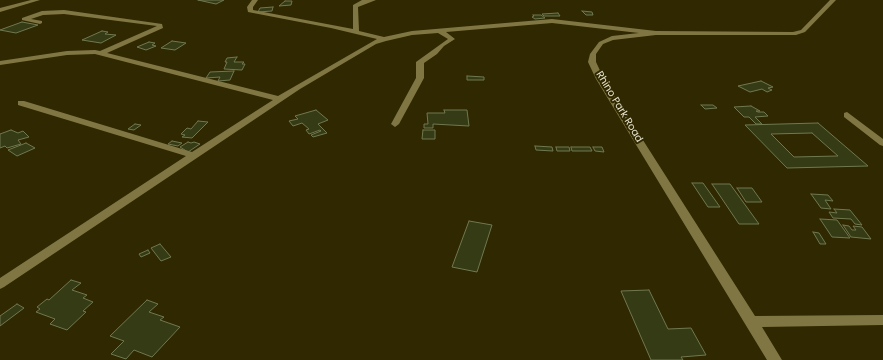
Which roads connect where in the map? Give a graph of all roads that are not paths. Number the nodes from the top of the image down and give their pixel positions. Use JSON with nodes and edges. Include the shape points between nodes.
{"nodes":[{"id":1,"x":37,"y":0,"type":"edge"},
{"id":2,"x":255,"y":0,"type":"edge"},
{"id":3,"x":373,"y":0,"type":"edge"},
{"id":4,"x":833,"y":0,"type":"edge"},
{"id":5,"x":0,"y":10,"type":"edge"},
{"id":6,"x":40,"y":22,"type":"dead end"},
{"id":7,"x":440,"y":31,"type":"junction"},
{"id":8,"x":356,"y":32,"type":"junction"},
{"id":9,"x":656,"y":33,"type":"junction"},
{"id":10,"x":384,"y":39,"type":"junction"},
{"id":11,"x":102,"y":53,"type":"junction"},
{"id":12,"x":0,"y":63,"type":"edge"},
{"id":13,"x":280,"y":98,"type":"junction"},
{"id":14,"x":21,"y":103,"type":"dead end"},
{"id":15,"x":846,"y":115,"type":"dead end"},
{"id":16,"x":395,"y":124,"type":"dead end"},
{"id":17,"x":883,"y":143,"type":"edge"},
{"id":18,"x":194,"y":156,"type":"junction"},
{"id":19,"x":0,"y":284,"type":"edge"},
{"id":20,"x":883,"y":320,"type":"edge"},
{"id":21,"x":752,"y":322,"type":"junction"},
{"id":22,"x":775,"y":360,"type":"edge"}],
"edges":[{"from":1,"to":5,"type":"street"},
{"from":2,"to":8,"type":"street","via":[[249,8],[250,11]]},
{"from":3,"to":8,"type":"street","via":[[355,6]]},
{"from":4,"to":9,"type":"street","name":"Rhino Park Road","via":[[802,30],[794,34]]},
{"from":6,"to":11,"type":"street","via":[[24,19],[42,13],[64,12],[161,26]]},
{"from":7,"to":9,"type":"street","via":[[552,21]]},
{"from":7,"to":10,"type":"street"},
{"from":7,"to":16,"type":"street","via":[[452,39],[420,62],[420,78]]},
{"from":8,"to":10,"type":"street"},
{"from":9,"to":21,"type":"street","name":"Rhino Park Road","via":[[605,41],[595,49],[592,62],[600,79]]},
{"from":10,"to":13,"type":"street"},
{"from":11,"to":12,"type":"street","via":[[67,53]]},
{"from":11,"to":13,"type":"street"},
{"from":13,"to":18,"type":"street"},
{"from":14,"to":18,"type":"street"},
{"from":15,"to":17,"type":"street"},
{"from":18,"to":19,"type":"street"},
{"from":20,"to":21,"type":"street"},
{"from":21,"to":22,"type":"street","name":"Rhino Park Road"}]}
